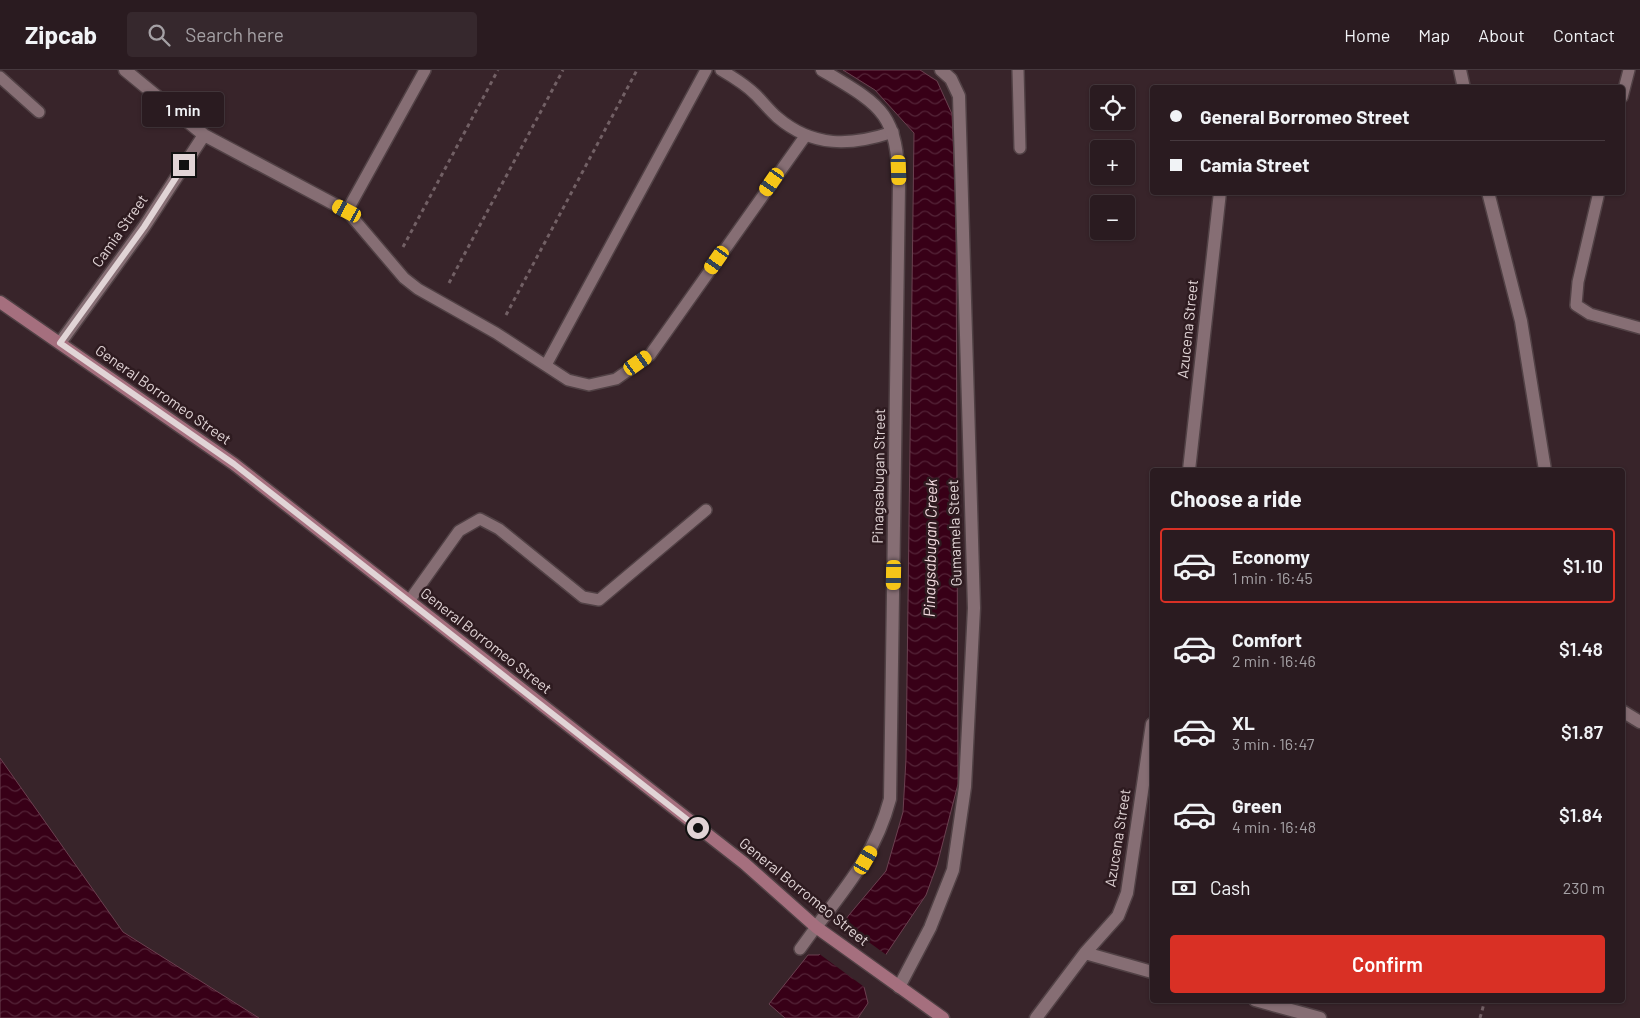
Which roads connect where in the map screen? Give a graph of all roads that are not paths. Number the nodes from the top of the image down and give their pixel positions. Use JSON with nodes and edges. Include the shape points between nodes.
{"nodes":[{"id":1,"x":125,"y":70,"type":"edge"},
{"id":2,"x":425,"y":70,"type":"edge"},
{"id":3,"x":706,"y":70,"type":"edge"},
{"id":4,"x":721,"y":70,"type":"edge"},
{"id":5,"x":822,"y":70,"type":"edge"},
{"id":6,"x":941,"y":70,"type":"edge"},
{"id":7,"x":1018,"y":70,"type":"edge"},
{"id":8,"x":1460,"y":70,"type":"edge"},
{"id":9,"x":1629,"y":70,"type":"edge"},
{"id":10,"x":0,"y":77,"type":"edge"},
{"id":11,"x":1463,"y":85,"type":"edge"},
{"id":12,"x":1625,"y":85,"type":"edge"},
{"id":13,"x":39,"y":112,"type":"dead end"},
{"id":14,"x":893,"y":132,"type":"junction"},
{"id":15,"x":204,"y":134,"type":"junction"},
{"id":16,"x":806,"y":135,"type":"junction"},
{"id":17,"x":1020,"y":148,"type":"dead end"},
{"id":18,"x":1220,"y":195,"type":"edge"},
{"id":19,"x":1489,"y":195,"type":"edge"},
{"id":20,"x":1598,"y":195,"type":"edge"},
{"id":21,"x":347,"y":211,"type":"junction"},
{"id":22,"x":0,"y":302,"type":"edge"},
{"id":23,"x":1640,"y":328,"type":"edge"},
{"id":24,"x":60,"y":343,"type":"junction"},
{"id":25,"x":546,"y":365,"type":"junction"},
{"id":26,"x":1189,"y":468,"type":"edge"},
{"id":27,"x":1545,"y":468,"type":"edge"},
{"id":28,"x":706,"y":510,"type":"dead end"},
{"id":29,"x":409,"y":601,"type":"junction"},
{"id":30,"x":1625,"y":713,"type":"edge"},
{"id":31,"x":1640,"y":722,"type":"edge"},
{"id":32,"x":1150,"y":738,"type":"edge"},
{"id":33,"x":816,"y":927,"type":"junction"},
{"id":34,"x":800,"y":949,"type":"dead end"},
{"id":35,"x":1085,"y":953,"type":"junction"},
{"id":36,"x":1150,"y":971,"type":"edge"},
{"id":37,"x":899,"y":987,"type":"junction"},
{"id":38,"x":1266,"y":1003,"type":"edge"},
{"id":39,"x":943,"y":1018,"type":"edge"},
{"id":40,"x":1036,"y":1018,"type":"edge"},
{"id":41,"x":1320,"y":1018,"type":"edge"}],
"edges":[{"from":1,"to":15,"type":"street"},
{"from":2,"to":21,"type":"lane"},
{"from":3,"to":25,"type":"lane"},
{"from":4,"to":16,"type":"lane","via":[[755,94],[778,118]]},
{"from":5,"to":14,"type":"street","name":"Pinagsabugan Street","via":[[873,103],[885,115]]},
{"from":6,"to":37,"type":"street","name":"Gumamela Steet","via":[[951,79],[959,96],[974,608],[965,787],[953,870],[930,928]]},
{"from":7,"to":17,"type":"lane"},
{"from":8,"to":11,"type":"street"},
{"from":9,"to":12,"type":"lane"},
{"from":10,"to":13,"type":"lane"},
{"from":14,"to":16,"type":"lane","via":[[865,141],[835,143]]},
{"from":14,"to":33,"type":"street","name":"Pinagsabugan Street","via":[[899,186],[890,799],[872,849]]},
{"from":15,"to":21,"type":"street"},
{"from":15,"to":24,"type":"street","name":"Camia Street","via":[[144,227]]},
{"from":16,"to":25,"type":"lane","via":[[650,355],[616,378],[589,385],[568,380]]},
{"from":18,"to":26,"type":"street","name":"Azucena Street"},
{"from":19,"to":27,"type":"street","via":[[1521,321]]},
{"from":20,"to":23,"type":"lane","via":[[1578,282],[1576,305],[1590,314]]},
{"from":21,"to":25,"type":"lane","via":[[392,267],[418,289]]},
{"from":22,"to":24,"type":"street","name":"General Borromeo Street"},
{"from":24,"to":29,"type":"street","name":"General Borromeo Street","via":[[234,464]]},
{"from":28,"to":29,"type":"lane","via":[[599,600],[583,597],[499,529],[480,519],[458,531]]},
{"from":29,"to":33,"type":"street","name":"General Borromeo Street","via":[[744,863]]},
{"from":30,"to":31,"type":"street"},
{"from":32,"to":35,"type":"street","name":"Azucena Street","via":[[1127,893],[1118,916]]},
{"from":33,"to":34,"type":"lane"},
{"from":33,"to":37,"type":"street","name":"General Borromeo Street"},
{"from":35,"to":36,"type":"street"},
{"from":35,"to":40,"type":"street","name":"Azucena Street"},
{"from":37,"to":39,"type":"street","name":"General Borromeo Street"},
{"from":38,"to":41,"type":"street"}]}
